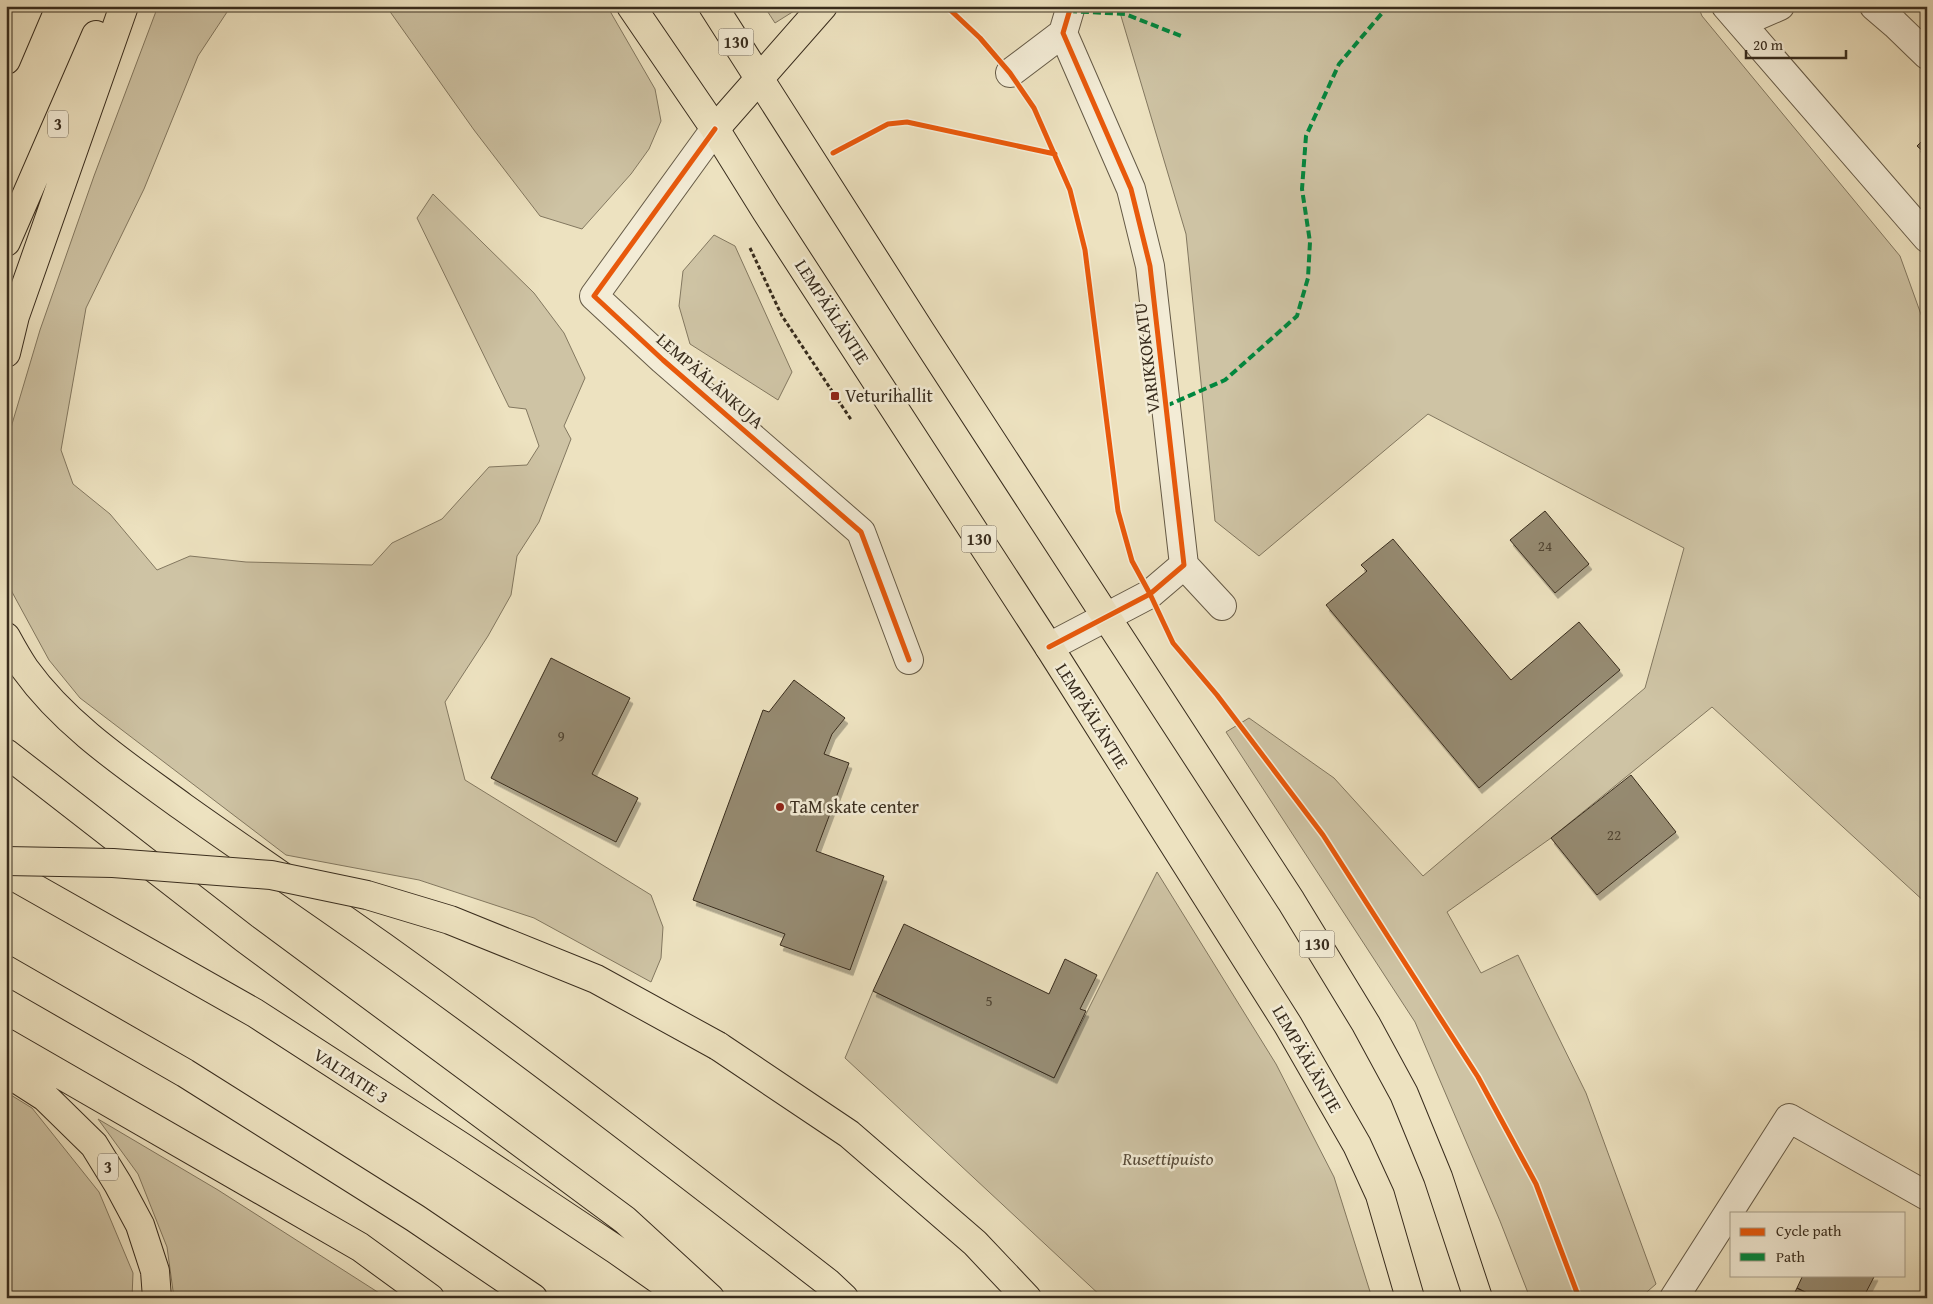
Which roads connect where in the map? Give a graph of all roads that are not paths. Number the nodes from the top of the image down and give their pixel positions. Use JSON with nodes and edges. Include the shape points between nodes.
{"nodes":[{"id":1,"x":29,"y":6,"type":"edge"},
{"id":2,"x":108,"y":6,"type":"edge"},
{"id":3,"x":124,"y":6,"type":"edge"},
{"id":4,"x":631,"y":6,"type":"edge"},
{"id":5,"x":713,"y":6,"type":"edge"},
{"id":6,"x":823,"y":6,"type":"edge"},
{"id":7,"x":1071,"y":6,"type":"edge"},
{"id":8,"x":1780,"y":6,"type":"edge"},
{"id":9,"x":1874,"y":6,"type":"edge"},
{"id":10,"x":1734,"y":15,"type":"edge"},
{"id":11,"x":1063,"y":33,"type":"junction"},
{"id":12,"x":1927,"y":55,"type":"edge"},
{"id":13,"x":6,"y":60,"type":"edge"},
{"id":14,"x":1010,"y":74,"type":"dead end"},
{"id":15,"x":759,"y":77,"type":"junction"},
{"id":16,"x":715,"y":129,"type":"junction"},
{"id":17,"x":1927,"y":238,"type":"edge"},
{"id":18,"x":6,"y":242,"type":"edge"},
{"id":19,"x":6,"y":353,"type":"edge"},
{"id":20,"x":1184,"y":565,"type":"junction"},
{"id":21,"x":1222,"y":606,"type":"dead end"},
{"id":22,"x":1106,"y":617,"type":"junction"},
{"id":23,"x":6,"y":637,"type":"edge"},
{"id":24,"x":1049,"y":647,"type":"junction"},
{"id":25,"x":909,"y":660,"type":"dead end"},
{"id":26,"x":6,"y":753,"type":"edge"},
{"id":27,"x":6,"y":861,"type":"edge"},
{"id":28,"x":6,"y":872,"type":"edge"},
{"id":29,"x":6,"y":970,"type":"edge"},
{"id":30,"x":6,"y":1043,"type":"edge"},
{"id":31,"x":6,"y":1072,"type":"edge"},
{"id":32,"x":1927,"y":1196,"type":"edge"},
{"id":33,"x":157,"y":1298,"type":"edge"},
{"id":34,"x":430,"y":1298,"type":"edge"},
{"id":35,"x":534,"y":1298,"type":"edge"},
{"id":36,"x":685,"y":1298,"type":"edge"},
{"id":37,"x":710,"y":1298,"type":"edge"},
{"id":38,"x":844,"y":1298,"type":"edge"},
{"id":39,"x":1027,"y":1298,"type":"edge"},
{"id":40,"x":1410,"y":1298,"type":"edge"},
{"id":41,"x":1478,"y":1298,"type":"edge"},
{"id":42,"x":1674,"y":1298,"type":"edge"}],
"edges":[{"from":1,"to":13,"type":"main road"},
{"from":2,"to":18,"type":"main road","number":"3"},
{"from":3,"to":19,"type":"main road","via":[[15,316]]},
{"from":4,"to":16,"type":"main road","name":"LEMPÄÄLÄNTIE","number":"130"},
{"from":5,"to":15,"type":"main road","number":"130"},
{"from":6,"to":15,"type":"main road"},
{"from":7,"to":11,"type":"street"},
{"from":8,"to":10,"type":"street"},
{"from":9,"to":12,"type":"street"},
{"from":10,"to":17,"type":"street"},
{"from":11,"to":14,"type":"street"},
{"from":11,"to":20,"type":"street","name":"VARIKKOKATU","via":[[1132,189],[1150,266]]},
{"from":15,"to":16,"type":"main road"},
{"from":15,"to":22,"type":"main road","number":"130"},
{"from":16,"to":24,"type":"main road","name":"LEMPÄÄLÄNTIE","number":"130"},
{"from":16,"to":25,"type":"street","name":"LEMPÄÄLÄNKUJA","via":[[594,296],[861,532]]},
{"from":20,"to":21,"type":"street"},
{"from":20,"to":22,"type":"street","via":[[1150,594]]},
{"from":22,"to":24,"type":"street"},
{"from":22,"to":41,"type":"main road","number":"130","via":[[1366,1024],[1404,1094],[1438,1177]]},
{"from":23,"to":38,"type":"main road","via":[[24,668],[53,702],[124,764],[565,1080],[820,1276]]},
{"from":24,"to":40,"type":"main road","name":"LEMPÄÄLÄNTIE","number":"130","via":[[1288,1025],[1356,1145],[1380,1196]]},
{"from":26,"to":37,"type":"main road","via":[[244,938],[625,1220]]},
{"from":27,"to":39,"type":"main road","bridge":true,"via":[[113,862],[270,875],[367,895],[450,920],[596,979],[718,1046],[849,1134],[975,1243]]},
{"from":28,"to":36,"type":"main road","name":"VALTATIE 3","via":[[254,1013],[534,1195]]},
{"from":29,"to":35,"type":"main road","via":[[193,1078],[415,1218]]},
{"from":30,"to":34,"type":"main road","via":[[360,1247]]},
{"from":31,"to":33,"type":"main road","number":"3","via":[[45,1097],[94,1145],[140,1225],[154,1271]]},
{"from":32,"to":42,"type":"street","via":[[1789,1118]]}]}
